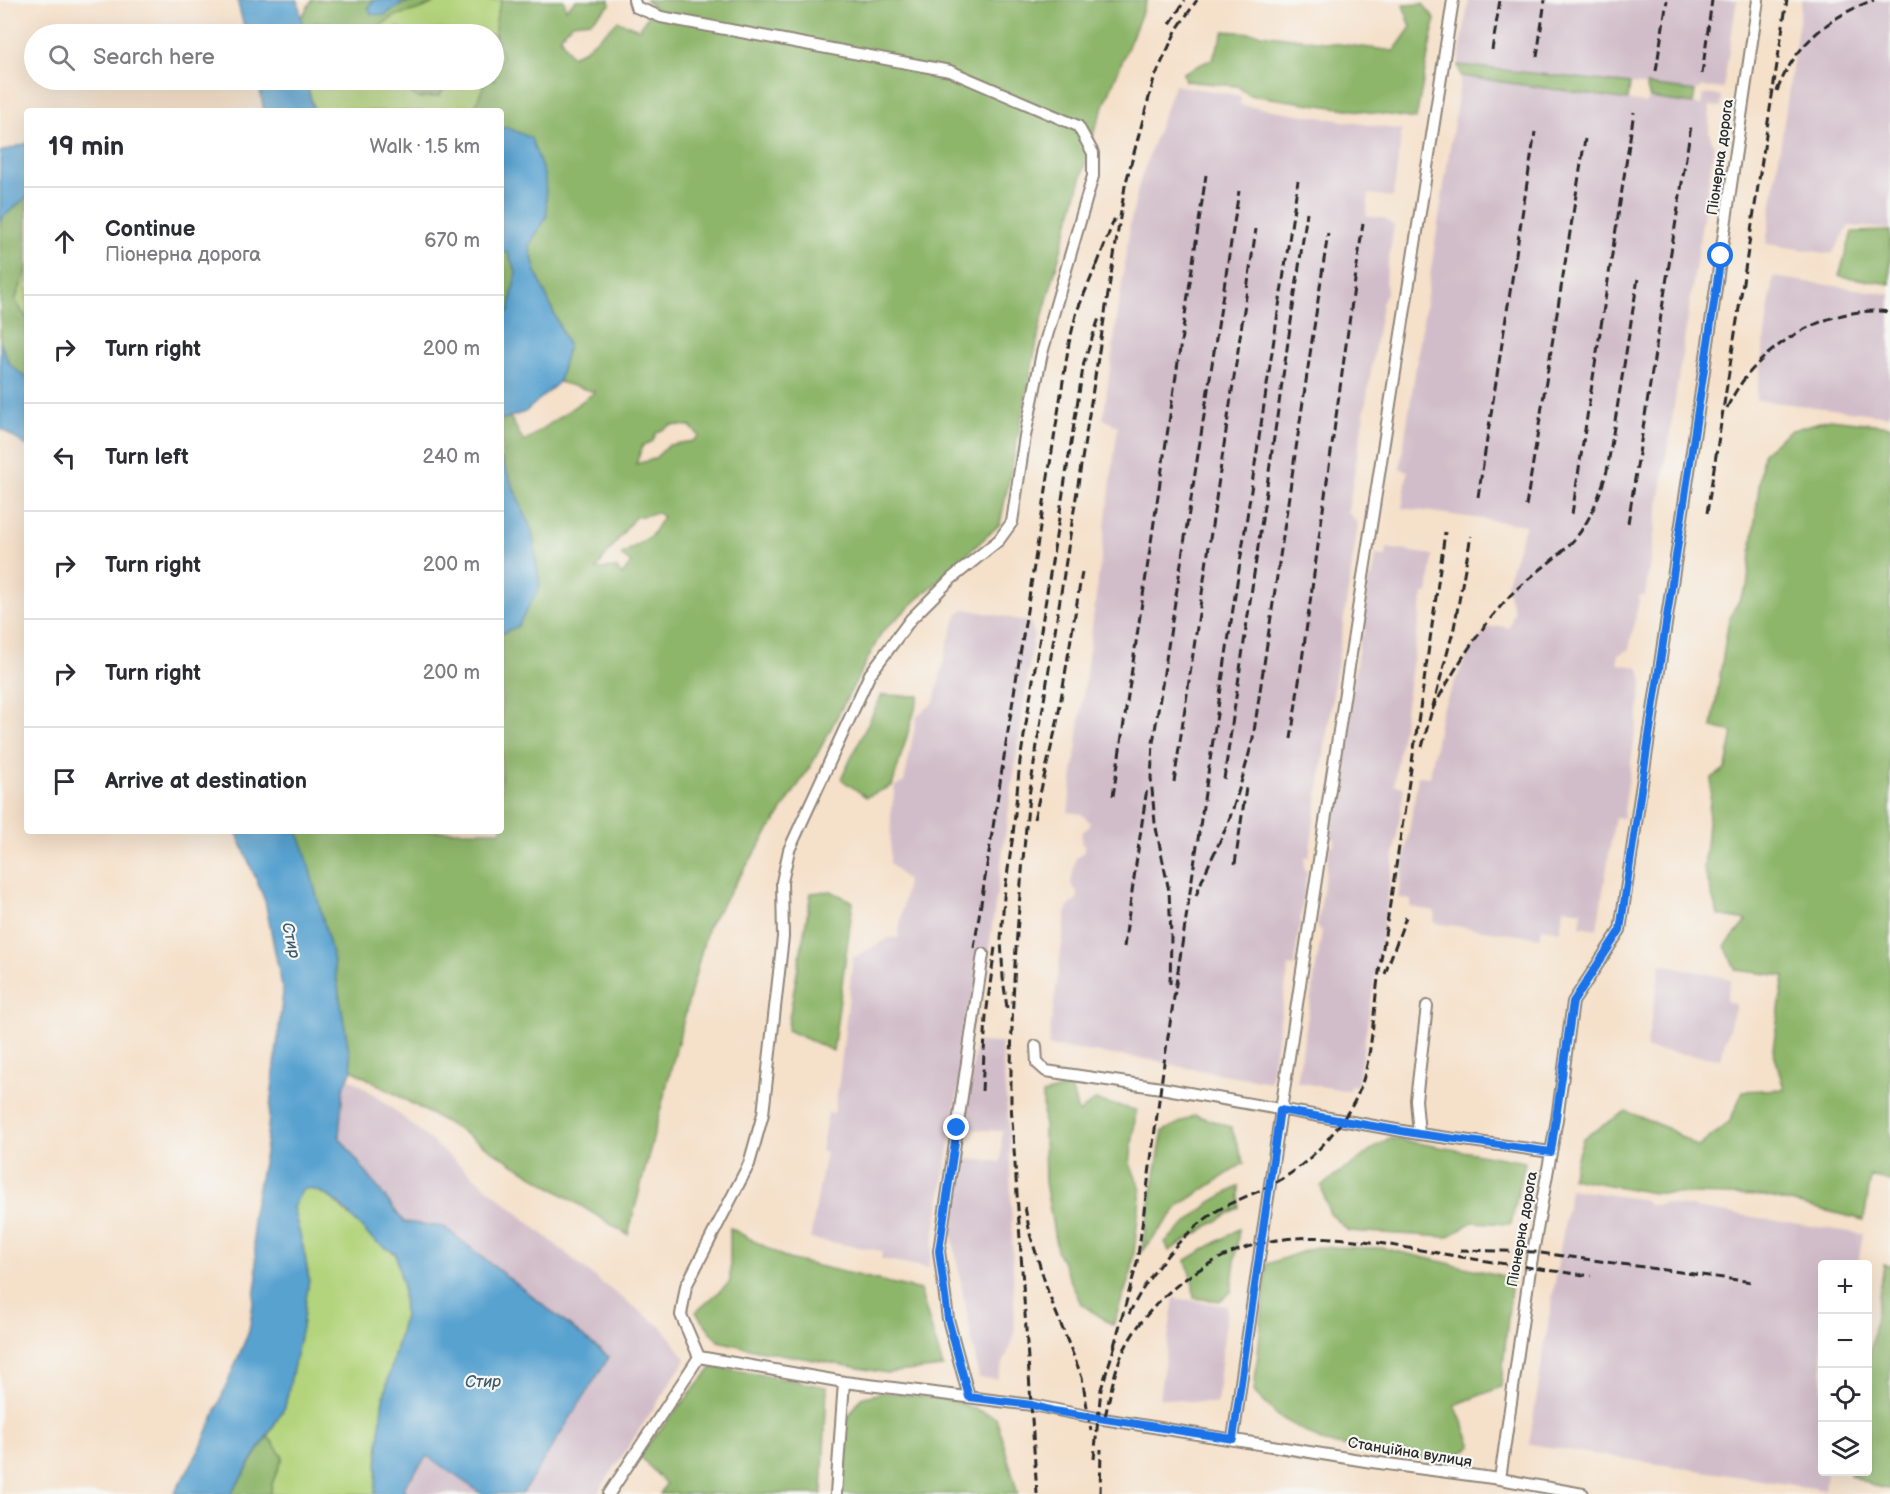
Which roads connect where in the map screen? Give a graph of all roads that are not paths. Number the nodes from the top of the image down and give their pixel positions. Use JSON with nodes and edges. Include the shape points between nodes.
{"nodes":[{"id":1,"x":634,"y":0,"type":"edge"},
{"id":2,"x":1453,"y":0,"type":"edge"},
{"id":3,"x":1758,"y":0,"type":"edge"},
{"id":4,"x":983,"y":954,"type":"dead end"},
{"id":5,"x":1426,"y":1006,"type":"dead end"},
{"id":6,"x":1036,"y":1046,"type":"dead end"},
{"id":7,"x":1280,"y":1110,"type":"junction"},
{"id":8,"x":1419,"y":1134,"type":"junction"},
{"id":9,"x":1551,"y":1152,"type":"junction"},
{"id":10,"x":699,"y":1357,"type":"junction"},
{"id":11,"x":844,"y":1382,"type":"junction"},
{"id":12,"x":969,"y":1397,"type":"junction"},
{"id":13,"x":1233,"y":1439,"type":"junction"},
{"id":14,"x":1500,"y":1479,"type":"junction"},
{"id":15,"x":609,"y":1494,"type":"edge"},
{"id":16,"x":836,"y":1494,"type":"edge"},
{"id":17,"x":1583,"y":1494,"type":"edge"}],
"edges":[{"from":1,"to":10,"type":"street","via":[[636,7],[661,17],[950,71],[1078,126],[1093,153],[1093,176],[1042,353],[1012,522],[999,540],[911,618],[870,674],[789,850],[782,882],[783,937],[763,1114],[749,1164],[687,1286],[681,1316]]},
{"from":2,"to":7,"type":"street"},
{"from":3,"to":9,"type":"street","name":"Піонерна дорога","via":[[1620,930],[1573,1002]]},
{"from":4,"to":12,"type":"street","via":[[939,1251],[948,1319]]},
{"from":5,"to":8,"type":"street","via":[[1416,1100]]},
{"from":6,"to":7,"type":"street","via":[[1037,1063],[1046,1071]]},
{"from":7,"to":8,"type":"street"},
{"from":7,"to":13,"type":"street"},
{"from":8,"to":9,"type":"street"},
{"from":9,"to":14,"type":"street","name":"Піонерна дорога"},
{"from":10,"to":11,"type":"street","name":"Станційна вулиця"},
{"from":10,"to":15,"type":"street"},
{"from":11,"to":12,"type":"street","name":"Станційна вулиця"},
{"from":11,"to":16,"type":"street"},
{"from":12,"to":13,"type":"street","name":"Станційна вулиця"},
{"from":13,"to":14,"type":"street","name":"Станційна вулиця"},
{"from":14,"to":17,"type":"street","name":"Станційна вулиця"}]}
